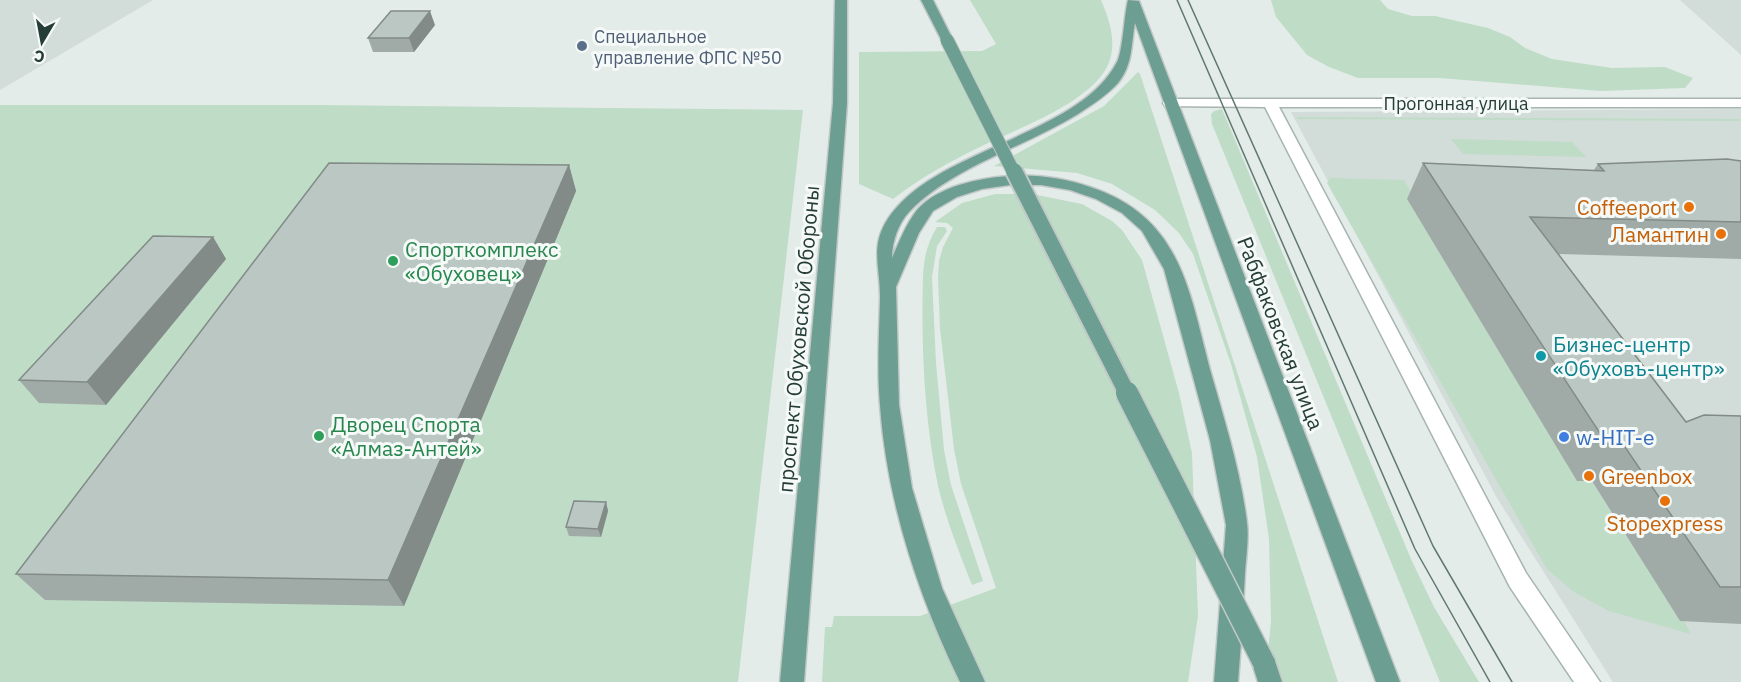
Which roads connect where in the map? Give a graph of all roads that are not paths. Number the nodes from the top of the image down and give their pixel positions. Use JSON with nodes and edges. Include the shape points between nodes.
{"nodes":[{"id":1,"x":841,"y":0,"type":"edge"},
{"id":2,"x":927,"y":0,"type":"edge"},
{"id":3,"x":1133,"y":0,"type":"edge"},
{"id":4,"x":1170,"y":103,"type":"junction"},
{"id":5,"x":1270,"y":103,"type":"junction"},
{"id":6,"x":1741,"y":104,"type":"edge"},
{"id":7,"x":889,"y":285,"type":"junction"},
{"id":8,"x":792,"y":682,"type":"edge"},
{"id":9,"x":973,"y":682,"type":"edge"},
{"id":10,"x":1226,"y":682,"type":"edge"},
{"id":11,"x":1270,"y":682,"type":"edge"},
{"id":12,"x":1388,"y":682,"type":"edge"},
{"id":13,"x":1588,"y":682,"type":"edge"}],
"edges":[{"from":1,"to":8,"type":"main road","name":"проспект Обуховской Обороны","via":[[840,103]]},
{"from":2,"to":11,"type":"main road","bridge":true,"via":[[1264,663]]},
{"from":3,"to":4,"type":"main road","name":"Рабфаковская улица"},
{"from":3,"to":7,"type":"main road","via":[[1125,60],[1110,83],[1058,119],[931,185],[902,210],[889,232],[884,258]]},
{"from":4,"to":5,"type":"street","name":"Прогонная улица"},
{"from":4,"to":12,"type":"main road","name":"Рабфаковская улица"},
{"from":5,"to":6,"type":"street","name":"Прогонная улица"},
{"from":5,"to":13,"type":"street","via":[[1518,580]]},
{"from":7,"to":9,"type":"main road","via":[[890,419],[897,466],[926,577]]},
{"from":7,"to":10,"type":"main road","via":[[914,226],[926,209],[948,195],[976,185],[1010,180],[1075,187],[1117,202],[1148,227],[1178,284],[1220,440],[1237,525]]}]}
